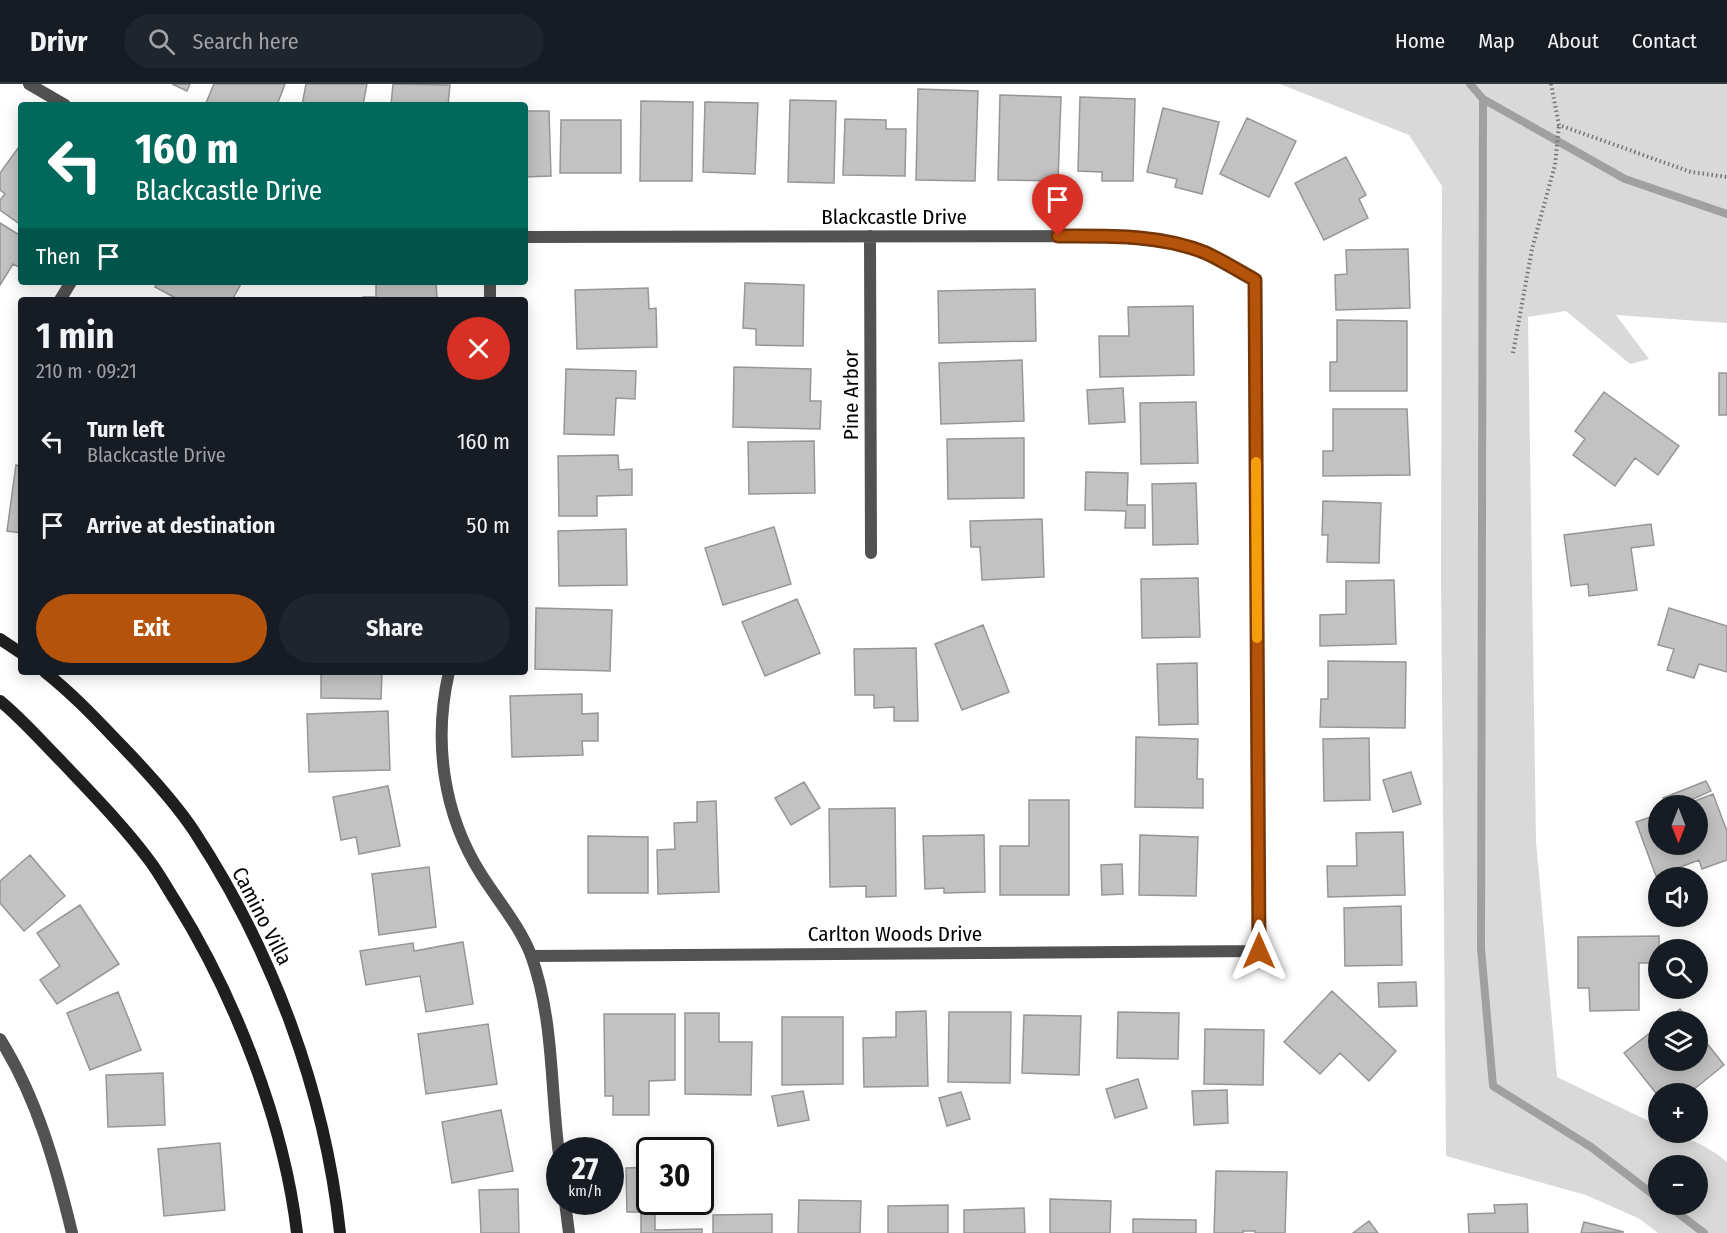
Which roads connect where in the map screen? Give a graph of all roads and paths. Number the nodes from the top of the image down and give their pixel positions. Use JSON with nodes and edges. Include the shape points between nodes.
{"nodes":[{"id":1,"x":29,"y":84,"type":"edge"},
{"id":2,"x":1551,"y":84,"type":"edge"},
{"id":3,"x":61,"y":102,"type":"edge"},
{"id":4,"x":1559,"y":125,"type":"junction"},
{"id":5,"x":1727,"y":177,"type":"edge"},
{"id":6,"x":870,"y":236,"type":"junction"},
{"id":7,"x":528,"y":237,"type":"edge"},
{"id":8,"x":1513,"y":353,"type":"dead end"},
{"id":9,"x":871,"y":553,"type":"dead end"},
{"id":10,"x":0,"y":639,"type":"edge"},
{"id":11,"x":18,"y":651,"type":"edge"},
{"id":12,"x":49,"y":675,"type":"edge"},
{"id":13,"x":448,"y":675,"type":"edge"},
{"id":14,"x":0,"y":701,"type":"edge"},
{"id":15,"x":1259,"y":951,"type":"joint"},
{"id":16,"x":531,"y":956,"type":"junction"},
{"id":17,"x":0,"y":1039,"type":"edge"},
{"id":18,"x":557,"y":1137,"type":"edge"},
{"id":19,"x":567,"y":1215,"type":"edge"},
{"id":20,"x":72,"y":1233,"type":"edge"},
{"id":21,"x":297,"y":1233,"type":"edge"},
{"id":22,"x":340,"y":1233,"type":"edge"},
{"id":23,"x":569,"y":1233,"type":"edge"}],
"edges":[{"from":1,"to":3,"type":"street"},
{"from":2,"to":4,"type":"path"},
{"from":4,"to":5,"type":"path","via":[[1691,172]]},
{"from":4,"to":8,"type":"path","via":[[1555,165],[1532,249]]},
{"from":6,"to":7,"type":"street","name":"Blackcastle Drive"},
{"from":6,"to":9,"type":"street","name":"Pine Arbor"},
{"from":6,"to":15,"type":"street","name":"Blackcastle Drive","via":[[1105,236],[1152,240],[1206,254],[1255,280]]},
{"from":10,"to":11,"type":"street"},
{"from":12,"to":22,"type":"street","name":"Camino Villa","via":[[76,697],[152,777],[193,830],[243,915],[284,1006],[316,1100],[337,1197]]},
{"from":13,"to":16,"type":"street","via":[[441,717],[448,798],[480,872],[515,923]]},
{"from":14,"to":21,"type":"street","via":[[83,783],[150,860],[196,936],[236,1015],[271,1112],[294,1204]]},
{"from":15,"to":16,"type":"street","name":"Carlton Woods Drive"},
{"from":16,"to":18,"type":"street","via":[[550,1043]]},
{"from":17,"to":20,"type":"street","via":[[38,1118],[58,1172]]},
{"from":19,"to":23,"type":"street"}]}
